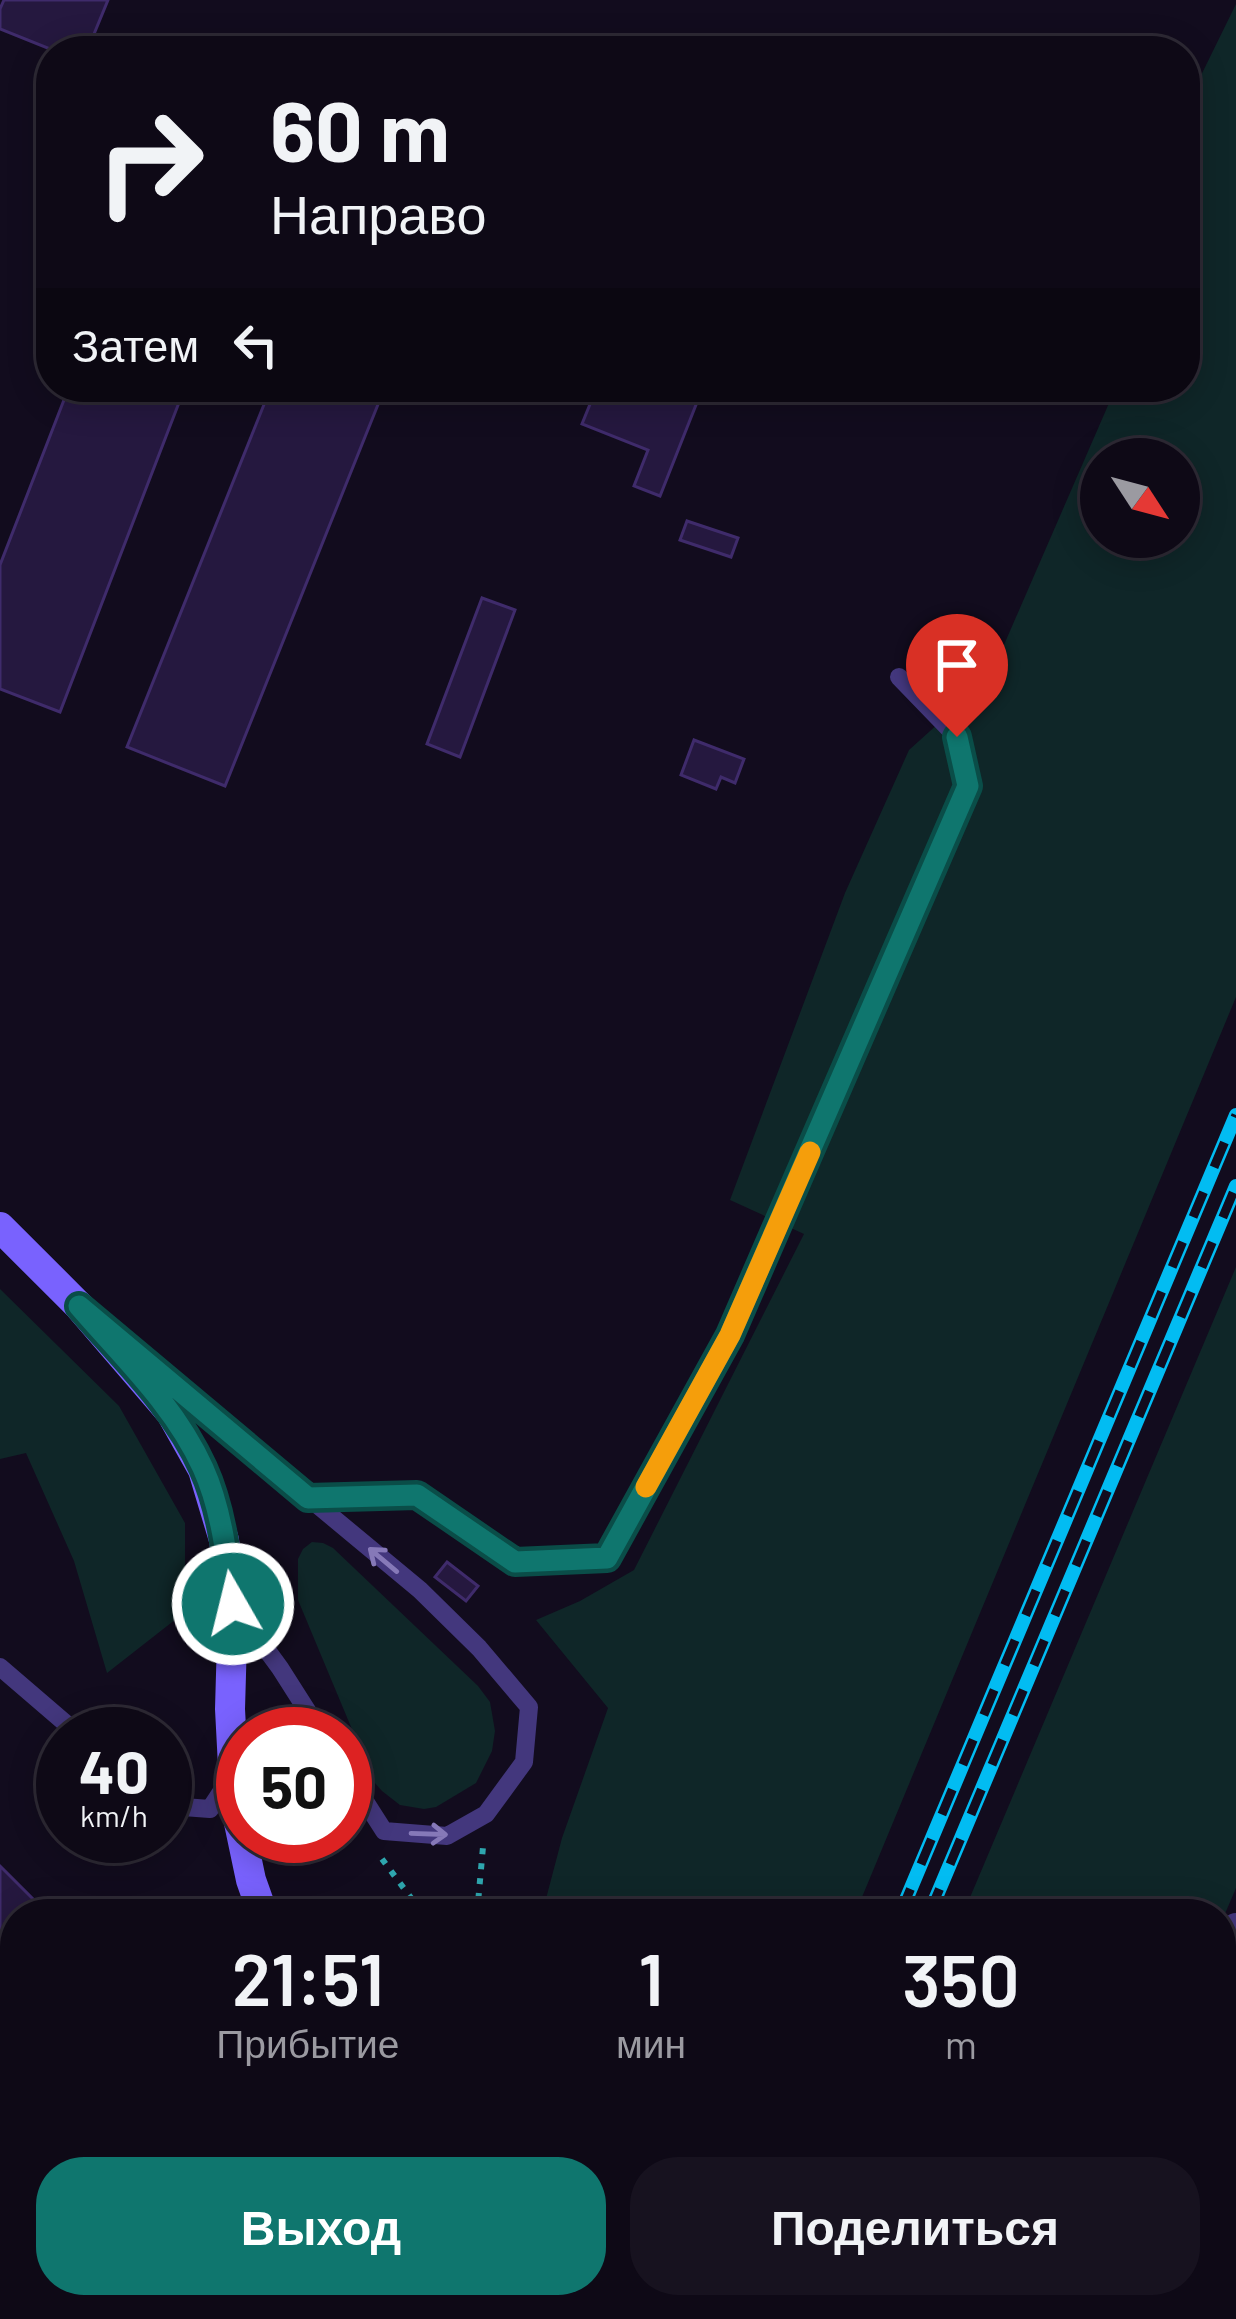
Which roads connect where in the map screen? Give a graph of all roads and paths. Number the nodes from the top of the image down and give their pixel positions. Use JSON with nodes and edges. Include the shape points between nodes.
{"nodes":[{"id":1,"x":899,"y":677,"type":"dead end"},
{"id":2,"x":0,"y":1228,"type":"edge"},
{"id":3,"x":79,"y":1306,"type":"junction"},
{"id":4,"x":308,"y":1498,"type":"junction"},
{"id":5,"x":233,"y":1604,"type":"junction"},
{"id":6,"x":0,"y":1667,"type":"edge"},
{"id":7,"x":47,"y":1707,"type":"edge"},
{"id":8,"x":230,"y":1707,"type":"edge"},
{"id":9,"x":305,"y":1707,"type":"edge"},
{"id":10,"x":372,"y":1812,"type":"edge"},
{"id":11,"x":486,"y":1814,"type":"junction"},
{"id":12,"x":372,"y":1846,"type":"edge"},
{"id":13,"x":248,"y":1863,"type":"edge"},
{"id":14,"x":258,"y":1899,"type":"edge"},
{"id":15,"x":412,"y":1899,"type":"edge"},
{"id":16,"x":478,"y":1899,"type":"edge"}],
"edges":[{"from":1,"to":4,"type":"lane","via":[[957,737],[968,786],[730,1335],[607,1558],[515,1562],[417,1495]]},
{"from":2,"to":3,"type":"main road"},
{"from":3,"to":4,"type":"lane"},
{"from":3,"to":5,"type":"main road","via":[[171,1413],[203,1470]]},
{"from":11,"to":4,"type":"lane","one_way":true,"via":[[524,1762],[529,1707],[420,1590]]},
{"from":5,"to":8,"type":"main road"},
{"from":5,"to":9,"type":"lane"},
{"from":6,"to":7,"type":"lane"},
{"from":10,"to":11,"type":"lane","one_way":true,"via":[[384,1831],[446,1836]]},
{"from":11,"to":16,"type":"path"},
{"from":12,"to":15,"type":"path"},
{"from":13,"to":14,"type":"main road"}]}
